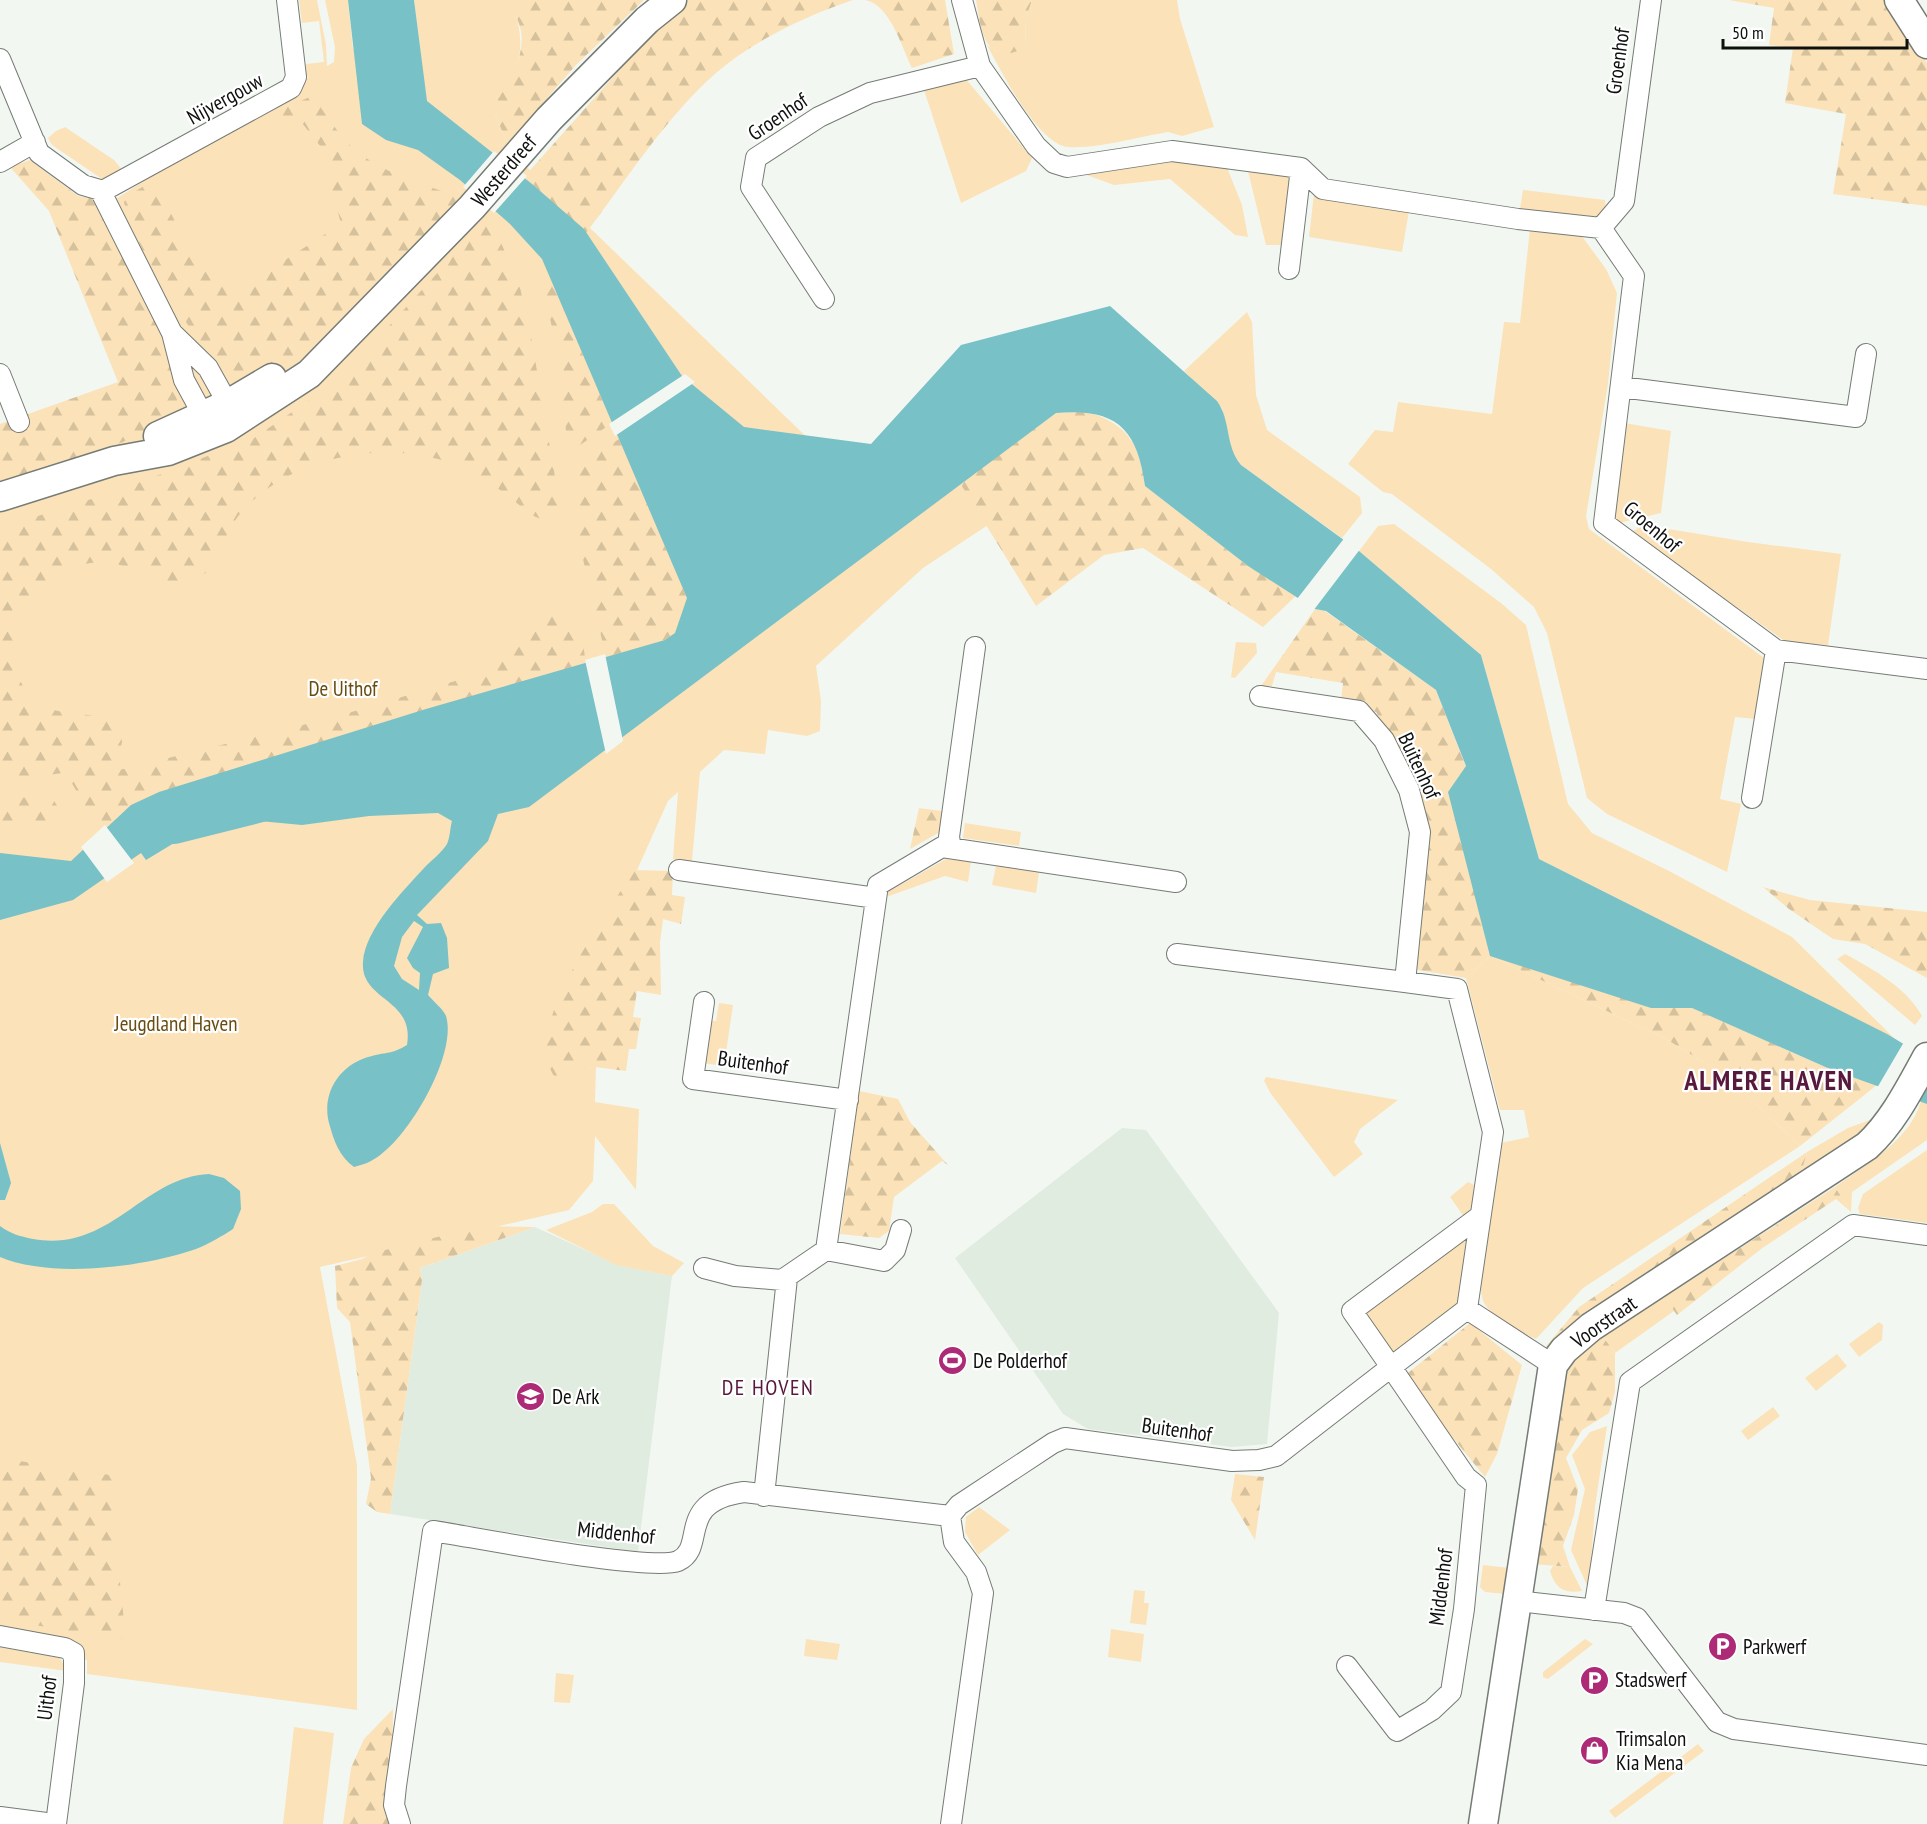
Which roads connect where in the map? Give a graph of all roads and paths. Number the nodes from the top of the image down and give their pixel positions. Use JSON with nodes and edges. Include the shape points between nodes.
{"nodes":[{"id":1,"x":287,"y":0,"type":"edge"},
{"id":2,"x":672,"y":0,"type":"edge"},
{"id":3,"x":963,"y":0,"type":"edge"},
{"id":4,"x":1651,"y":0,"type":"edge"},
{"id":5,"x":1899,"y":0,"type":"edge"},
{"id":6,"x":1927,"y":44,"type":"edge"},
{"id":7,"x":0,"y":59,"type":"edge"},
{"id":8,"x":980,"y":66,"type":"junction"},
{"id":9,"x":35,"y":142,"type":"junction"},
{"id":10,"x":0,"y":162,"type":"edge"},
{"id":11,"x":1301,"y":168,"type":"junction"},
{"id":12,"x":101,"y":192,"type":"junction"},
{"id":13,"x":1601,"y":228,"type":"junction"},
{"id":14,"x":1289,"y":268,"type":"dead end"},
{"id":15,"x":824,"y":299,"type":"dead end"},
{"id":16,"x":172,"y":333,"type":"junction"},
{"id":17,"x":1866,"y":354,"type":"dead end"},
{"id":18,"x":0,"y":374,"type":"edge"},
{"id":19,"x":1622,"y":387,"type":"junction"},
{"id":20,"x":219,"y":416,"type":"junction"},
{"id":21,"x":19,"y":422,"type":"dead end"},
{"id":22,"x":0,"y":497,"type":"edge"},
{"id":23,"x":975,"y":646,"type":"dead end"},
{"id":24,"x":1776,"y":651,"type":"junction"},
{"id":25,"x":1927,"y":669,"type":"edge"},
{"id":26,"x":1260,"y":696,"type":"dead end"},
{"id":27,"x":1752,"y":798,"type":"dead end"},
{"id":28,"x":951,"y":848,"type":"junction"},
{"id":29,"x":679,"y":870,"type":"dead end"},
{"id":30,"x":1176,"y":882,"type":"dead end"},
{"id":31,"x":876,"y":898,"type":"junction"},
{"id":32,"x":1177,"y":954,"type":"dead end"},
{"id":33,"x":1405,"y":982,"type":"junction"},
{"id":34,"x":704,"y":1002,"type":"dead end"},
{"id":35,"x":1927,"y":1058,"type":"edge"},
{"id":36,"x":848,"y":1100,"type":"junction"},
{"id":37,"x":1480,"y":1216,"type":"junction"},
{"id":38,"x":901,"y":1230,"type":"dead end"},
{"id":39,"x":1927,"y":1235,"type":"edge"},
{"id":40,"x":826,"y":1250,"type":"junction"},
{"id":41,"x":704,"y":1268,"type":"dead end"},
{"id":42,"x":787,"y":1278,"type":"junction"},
{"id":43,"x":1467,"y":1309,"type":"junction"},
{"id":44,"x":1553,"y":1365,"type":"junction"},
{"id":45,"x":1391,"y":1366,"type":"junction"},
{"id":46,"x":764,"y":1496,"type":"junction"},
{"id":47,"x":950,"y":1516,"type":"junction"},
{"id":48,"x":1517,"y":1601,"type":"junction"},
{"id":49,"x":1594,"y":1610,"type":"junction"},
{"id":50,"x":0,"y":1636,"type":"edge"},
{"id":51,"x":1347,"y":1665,"type":"dead end"},
{"id":52,"x":1927,"y":1755,"type":"edge"},
{"id":53,"x":0,"y":1817,"type":"edge"},
{"id":54,"x":55,"y":1824,"type":"edge"},
{"id":55,"x":400,"y":1824,"type":"edge"},
{"id":56,"x":951,"y":1824,"type":"edge"},
{"id":57,"x":1484,"y":1824,"type":"edge"}],
"edges":[{"from":1,"to":12,"type":"street","name":"Nijvergouw","via":[[296,77],[291,88]]},
{"from":2,"to":20,"type":"street","name":"Westerdreef","via":[[639,28],[309,374]]},
{"from":3,"to":8,"type":"street"},
{"from":4,"to":13,"type":"street","name":"Groenhof","via":[[1623,201]]},
{"from":5,"to":6,"type":"street"},
{"from":7,"to":9,"type":"street"},
{"from":8,"to":11,"type":"street","via":[[1036,146],[1054,164],[1067,167],[1172,151]]},
{"from":8,"to":15,"type":"street","name":"Groenhof","via":[[870,93],[819,117],[756,158],[751,187]]},
{"from":9,"to":10,"type":"street"},
{"from":9,"to":12,"type":"street","via":[[39,153],[55,166]]},
{"from":11,"to":13,"type":"street","via":[[1323,189]]},
{"from":11,"to":14,"type":"street"},
{"from":12,"to":16,"type":"street"},
{"from":13,"to":19,"type":"street","name":"Groenhof","via":[[1634,276]]},
{"from":16,"to":20,"type":"street","via":[[184,380]]},
{"from":16,"to":20,"type":"street","via":[[208,368]]},
{"from":17,"to":19,"type":"street","via":[[1856,417]]},
{"from":18,"to":21,"type":"street"},
{"from":19,"to":24,"type":"street","name":"Groenhof","via":[[1604,523]]},
{"from":20,"to":22,"type":"street","name":"Westerdreef","via":[[168,451],[114,461]]},
{"from":23,"to":28,"type":"street"},
{"from":24,"to":25,"type":"street","name":"Groenhof"},
{"from":24,"to":27,"type":"street"},
{"from":26,"to":33,"type":"street","name":"Buitenhof","via":[[1359,711],[1384,740],[1409,790],[1420,832]]},
{"from":28,"to":30,"type":"street"},
{"from":28,"to":31,"type":"street","via":[[942,847],[878,885]]},
{"from":29,"to":31,"type":"street"},
{"from":31,"to":36,"type":"street"},
{"from":32,"to":33,"type":"street"},
{"from":33,"to":37,"type":"street","via":[[1457,989],[1493,1132]]},
{"from":34,"to":36,"type":"street","name":"Buitenhof","via":[[693,1078]]},
{"from":35,"to":44,"type":"street","name":"Voorstraat","via":[[1900,1104],[1867,1146],[1591,1327]]},
{"from":36,"to":40,"type":"street"},
{"from":37,"to":43,"type":"street"},
{"from":37,"to":45,"type":"street","via":[[1352,1311]]},
{"from":38,"to":40,"type":"street","via":[[896,1250],[884,1261]]},
{"from":39,"to":49,"type":"street","via":[[1853,1225],[1630,1382]]},
{"from":40,"to":42,"type":"street"},
{"from":41,"to":42,"type":"street","via":[[735,1276]]},
{"from":42,"to":46,"type":"street"},
{"from":43,"to":44,"type":"street"},
{"from":43,"to":45,"type":"street","name":"Buitenhof"},
{"from":44,"to":48,"type":"street","name":"Voorstraat"},
{"from":45,"to":47,"type":"street","name":"Buitenhof","via":[[1276,1456],[1259,1461],[1232,1461],[1065,1438],[958,1505]]},
{"from":45,"to":51,"type":"street","name":"Middenhof","via":[[1466,1477],[1476,1485],[1464,1609],[1451,1692],[1432,1710],[1397,1731]]},
{"from":46,"to":47,"type":"street","name":"Middenhof"},
{"from":46,"to":55,"type":"street","name":"Middenhof","via":[[726,1494],[709,1503],[698,1515],[685,1556],[676,1562],[636,1563],[433,1531],[396,1786],[394,1805]]},
{"from":47,"to":56,"type":"street","via":[[954,1542],[976,1572],[983,1593]]},
{"from":48,"to":49,"type":"street"},
{"from":48,"to":57,"type":"street","name":"Voorstraat"},
{"from":49,"to":52,"type":"street","via":[[1637,1618],[1717,1722],[1734,1729]]},
{"from":50,"to":54,"type":"street","name":"Uithof","via":[[74,1653],[76,1666]]},
{"from":53,"to":54,"type":"street","name":"Uithof"}]}
